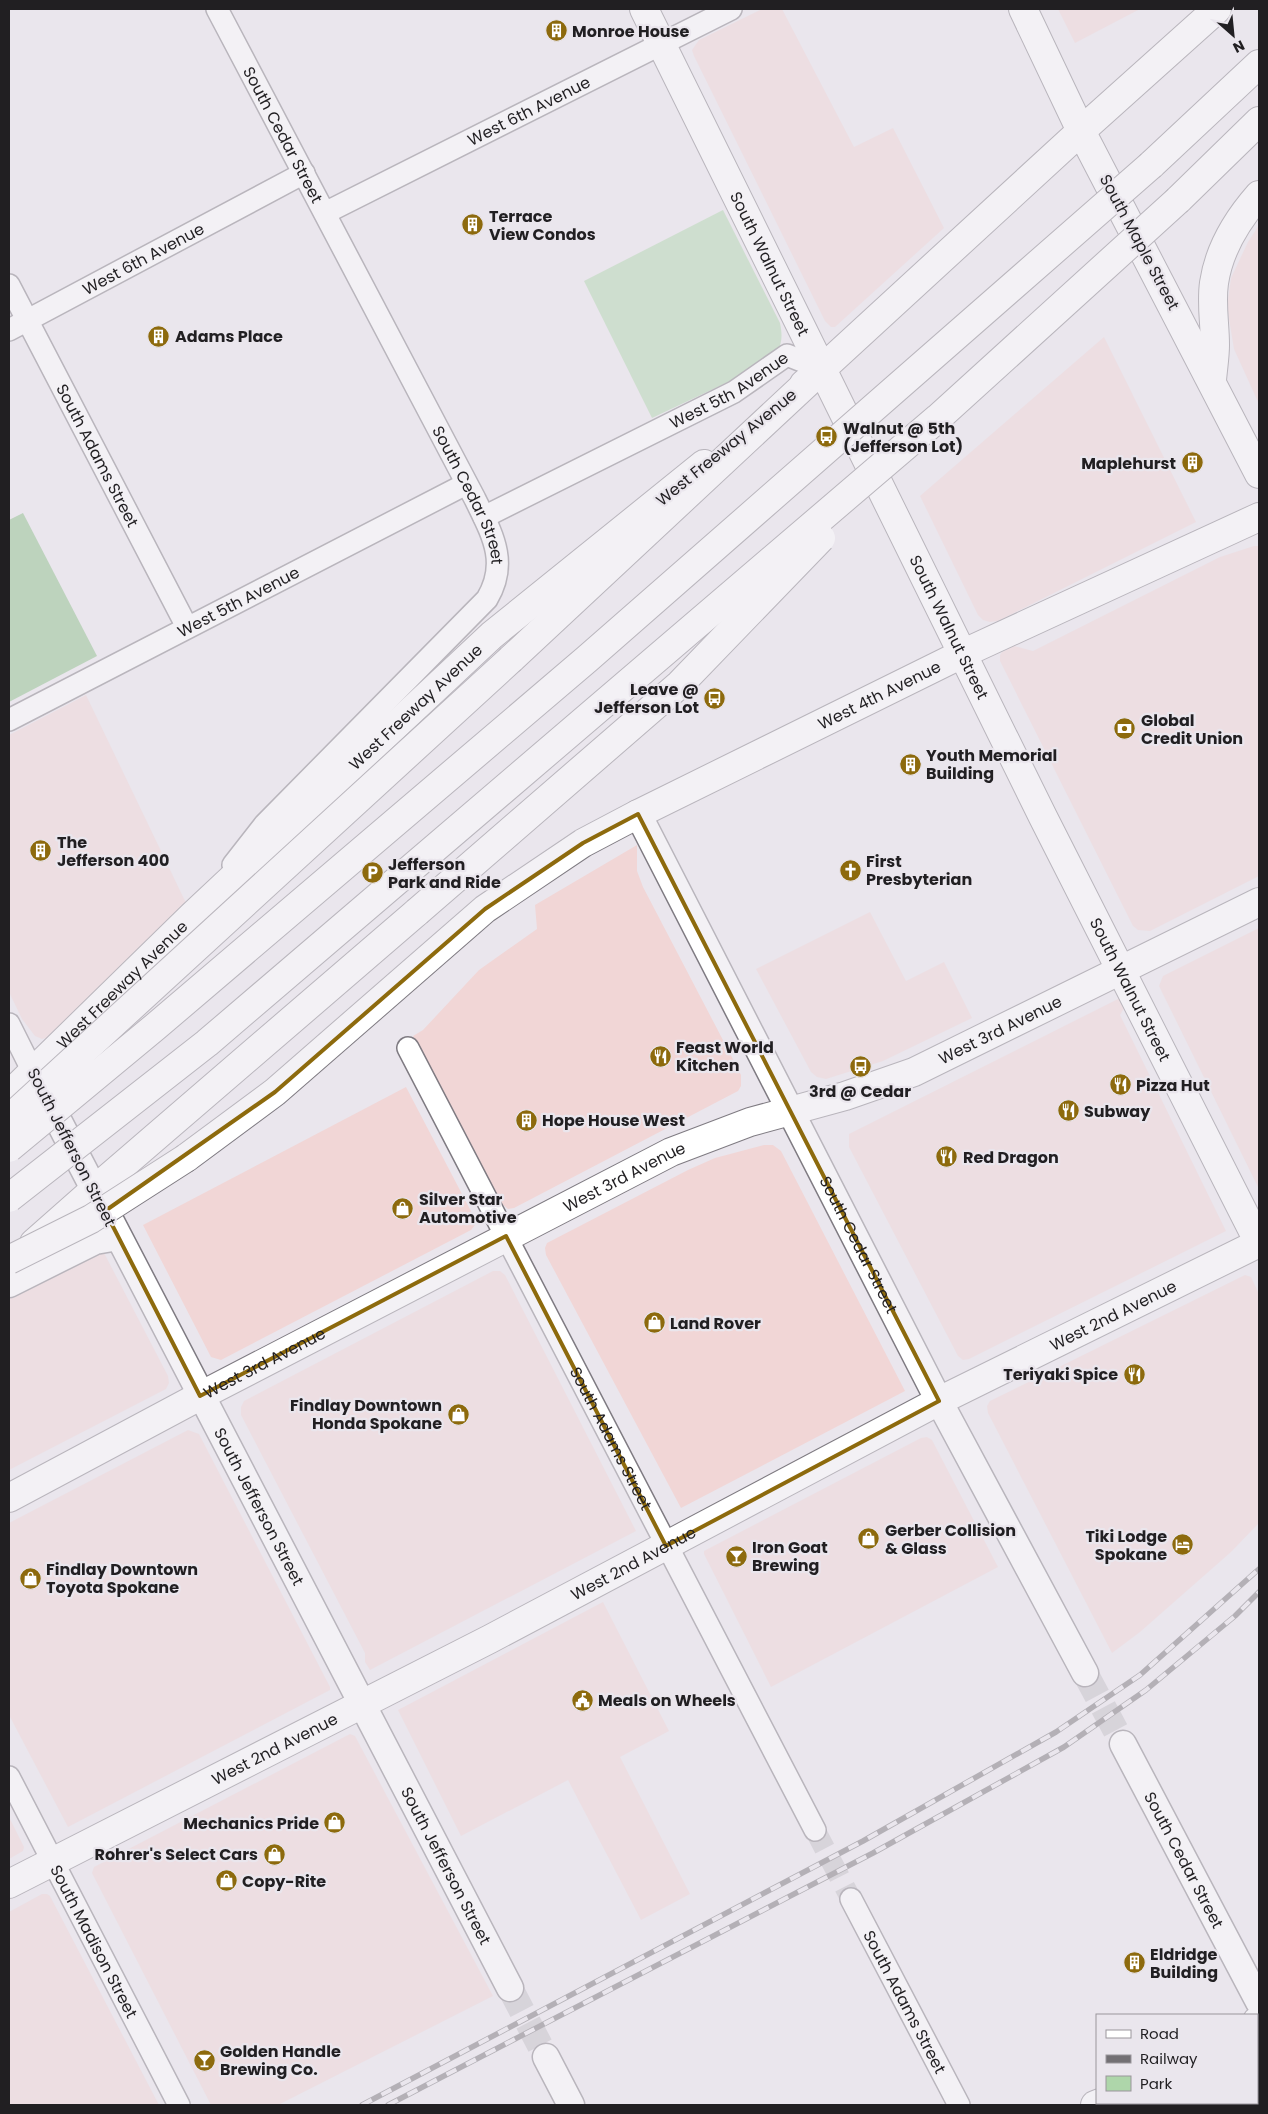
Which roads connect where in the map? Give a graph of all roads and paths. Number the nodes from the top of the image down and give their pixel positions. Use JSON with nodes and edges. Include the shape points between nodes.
{"nodes":[{"id":1,"x":217,"y":9,"type":"edge"},
{"id":2,"x":644,"y":9,"type":"edge"},
{"id":3,"x":731,"y":9,"type":"edge"},
{"id":4,"x":1023,"y":9,"type":"edge"},
{"id":5,"x":1217,"y":9,"type":"edge"},
{"id":6,"x":661,"y":43,"type":"junction"},
{"id":7,"x":1259,"y":64,"type":"edge"},
{"id":8,"x":1259,"y":121,"type":"edge"},
{"id":9,"x":1081,"y":131,"type":"junction"},
{"id":10,"x":304,"y":173,"type":"junction"},
{"id":11,"x":1259,"y":195,"type":"edge"},
{"id":12,"x":325,"y":213,"type":"junction"},
{"id":13,"x":9,"y":285,"type":"edge"},
{"id":14,"x":18,"y":326,"type":"edge"},
{"id":15,"x":822,"y":369,"type":"junction"},
{"id":16,"x":1212,"y":380,"type":"junction"},
{"id":17,"x":938,"y":418,"type":"junction"},
{"id":18,"x":1259,"y":474,"type":"edge"},
{"id":19,"x":466,"y":484,"type":"junction"},
{"id":20,"x":484,"y":517,"type":"junction"},
{"id":21,"x":1259,"y":517,"type":"edge"},
{"id":22,"x":187,"y":627,"type":"junction"},
{"id":23,"x":964,"y":652,"type":"junction"},
{"id":24,"x":9,"y":720,"type":"edge"},
{"id":25,"x":638,"y":814,"type":"junction"},
{"id":26,"x":1259,"y":902,"type":"edge"},
{"id":27,"x":192,"y":916,"type":"junction"},
{"id":28,"x":1120,"y":970,"type":"junction"},
{"id":29,"x":9,"y":1024,"type":"edge"},
{"id":30,"x":408,"y":1048,"type":"dead end"},
{"id":31,"x":33,"y":1072,"type":"junction"},
{"id":32,"x":9,"y":1096,"type":"edge"},
{"id":33,"x":790,"y":1110,"type":"junction"},
{"id":34,"x":9,"y":1119,"type":"edge"},
{"id":35,"x":9,"y":1148,"type":"edge"},
{"id":36,"x":94,"y":1190,"type":"junction"},
{"id":37,"x":9,"y":1198,"type":"edge"},
{"id":38,"x":506,"y":1236,"type":"junction"},
{"id":39,"x":118,"y":1237,"type":"junction"},
{"id":40,"x":1259,"y":1243,"type":"edge"},
{"id":41,"x":9,"y":1260,"type":"edge"},
{"id":42,"x":9,"y":1265,"type":"edge"},
{"id":43,"x":9,"y":1284,"type":"edge"},
{"id":44,"x":200,"y":1396,"type":"junction"},
{"id":45,"x":939,"y":1401,"type":"junction"},
{"id":46,"x":9,"y":1498,"type":"edge"},
{"id":47,"x":666,"y":1546,"type":"junction"},
{"id":48,"x":1085,"y":1673,"type":"tunnel mouth"},
{"id":49,"x":363,"y":1704,"type":"junction"},
{"id":50,"x":1123,"y":1744,"type":"tunnel mouth"},
{"id":51,"x":9,"y":1778,"type":"edge"},
{"id":52,"x":815,"y":1830,"type":"tunnel mouth"},
{"id":53,"x":52,"y":1862,"type":"junction"},
{"id":54,"x":9,"y":1884,"type":"edge"},
{"id":55,"x":852,"y":1899,"type":"tunnel mouth"},
{"id":56,"x":510,"y":1988,"type":"tunnel mouth"},
{"id":57,"x":1259,"y":2002,"type":"edge"},
{"id":58,"x":546,"y":2057,"type":"tunnel mouth"},
{"id":59,"x":179,"y":2105,"type":"edge"},
{"id":60,"x":571,"y":2105,"type":"edge"},
{"id":61,"x":959,"y":2105,"type":"edge"}],
"edges":[{"from":1,"to":10,"type":"street","name":"South Cedar Street"},
{"from":2,"to":6,"type":"main road","name":"South Walnut Street"},
{"from":3,"to":6,"type":"street","name":"West 6th Avenue"},
{"from":4,"to":9,"type":"main road","name":"South Maple Street"},
{"from":5,"to":9,"type":"main road"},
{"from":6,"to":12,"type":"street","name":"West 6th Avenue"},
{"from":6,"to":15,"type":"main road","name":"South Walnut Street"},
{"from":7,"to":35,"type":"main road","bridge":true,"via":[[1151,165],[587,659],[148,1034]]},
{"from":8,"to":17,"type":"main road","bridge":true,"via":[[1178,200]]},
{"from":9,"to":15,"type":"main road"},
{"from":9,"to":16,"type":"main road","name":"South Maple Street"},
{"from":10,"to":12,"type":"street","name":"South Cedar Street"},
{"from":10,"to":14,"type":"street","name":"West 6th Avenue"},
{"from":11,"to":16,"type":"main road","via":[[1237,223],[1220,258],[1214,283]]},
{"from":12,"to":19,"type":"street","name":"South Cedar Street"},
{"from":13,"to":14,"type":"street","name":"South Adams Street"},
{"from":14,"to":22,"type":"street","name":"South Adams Street"},
{"from":15,"to":20,"type":"street","name":"West 5th Avenue","via":[[787,356],[734,392]]},
{"from":15,"to":23,"type":"main road","name":"South Walnut Street"},
{"from":15,"to":27,"type":"main road","name":"West Freeway Avenue","via":[[492,635]]},
{"from":15,"to":34,"type":"main road","bridge":true},
{"from":16,"to":18,"type":"main road","name":"South Maple Street"},
{"from":17,"to":36,"type":"main road","bridge":true,"via":[[680,684]]},
{"from":17,"to":37,"type":"main road","bridge":true,"via":[[207,1043]]},
{"from":19,"to":20,"type":"street","name":"South Cedar Street"},
{"from":19,"to":22,"type":"street","name":"West 5th Avenue"},
{"from":20,"to":27,"type":"street","name":"South Cedar Street","via":[[496,545],[498,560],[496,584],[487,599],[265,824]]},
{"from":21,"to":23,"type":"main road","name":"West 4th Avenue"},
{"from":22,"to":24,"type":"street","name":"West 5th Avenue"},
{"from":23,"to":25,"type":"main road","name":"West 4th Avenue"},
{"from":23,"to":28,"type":"main road","name":"South Walnut Street"},
{"from":25,"to":33,"type":"street","name":"South Cedar Street"},
{"from":25,"to":41,"type":"main road","name":"West 4th Avenue","bridge":true,"via":[[583,843],[485,910],[275,1092],[186,1158],[105,1211]]},
{"from":26,"to":28,"type":"main road","name":"West 3rd Avenue"},
{"from":27,"to":31,"type":"main road","name":"West Freeway Avenue"},
{"from":28,"to":33,"type":"main road","name":"West 3rd Avenue","via":[[896,1080]]},
{"from":28,"to":40,"type":"main road","name":"South Walnut Street"},
{"from":29,"to":31,"type":"street","name":"South Jefferson Street"},
{"from":30,"to":38,"type":"street","name":"South Adams Street"},
{"from":31,"to":32,"type":"main road"},
{"from":31,"to":36,"type":"street","name":"South Jefferson Street"},
{"from":33,"to":38,"type":"main road","name":"West 3rd Avenue","via":[[671,1152]]},
{"from":33,"to":45,"type":"street","name":"South Cedar Street"},
{"from":36,"to":39,"type":"street","name":"South Jefferson Street"},
{"from":36,"to":42,"type":"main road"},
{"from":38,"to":44,"type":"main road","name":"West 3rd Avenue"},
{"from":38,"to":47,"type":"street","name":"South Adams Street"},
{"from":39,"to":43,"type":"street","via":[[95,1240]]},
{"from":39,"to":44,"type":"street","name":"South Jefferson Street"},
{"from":40,"to":45,"type":"main road","name":"West 2nd Avenue"},
{"from":44,"to":46,"type":"main road","name":"West 3rd Avenue"},
{"from":44,"to":49,"type":"street","name":"South Jefferson Street"},
{"from":45,"to":47,"type":"main road","name":"West 2nd Avenue"},
{"from":45,"to":48,"type":"street","name":"South Cedar Street"},
{"from":47,"to":49,"type":"main road","name":"West 2nd Avenue"},
{"from":47,"to":52,"type":"street","name":"South Adams Street"},
{"from":49,"to":53,"type":"main road","name":"West 2nd Avenue"},
{"from":49,"to":56,"type":"street","name":"South Jefferson Street"},
{"from":50,"to":57,"type":"street","name":"South Cedar Street"},
{"from":51,"to":53,"type":"street","name":"South Madison Street"},
{"from":53,"to":54,"type":"main road","name":"West 2nd Avenue"},
{"from":53,"to":59,"type":"street","name":"South Madison Street"},
{"from":55,"to":61,"type":"street","name":"South Adams Street"},
{"from":58,"to":60,"type":"street"}]}
